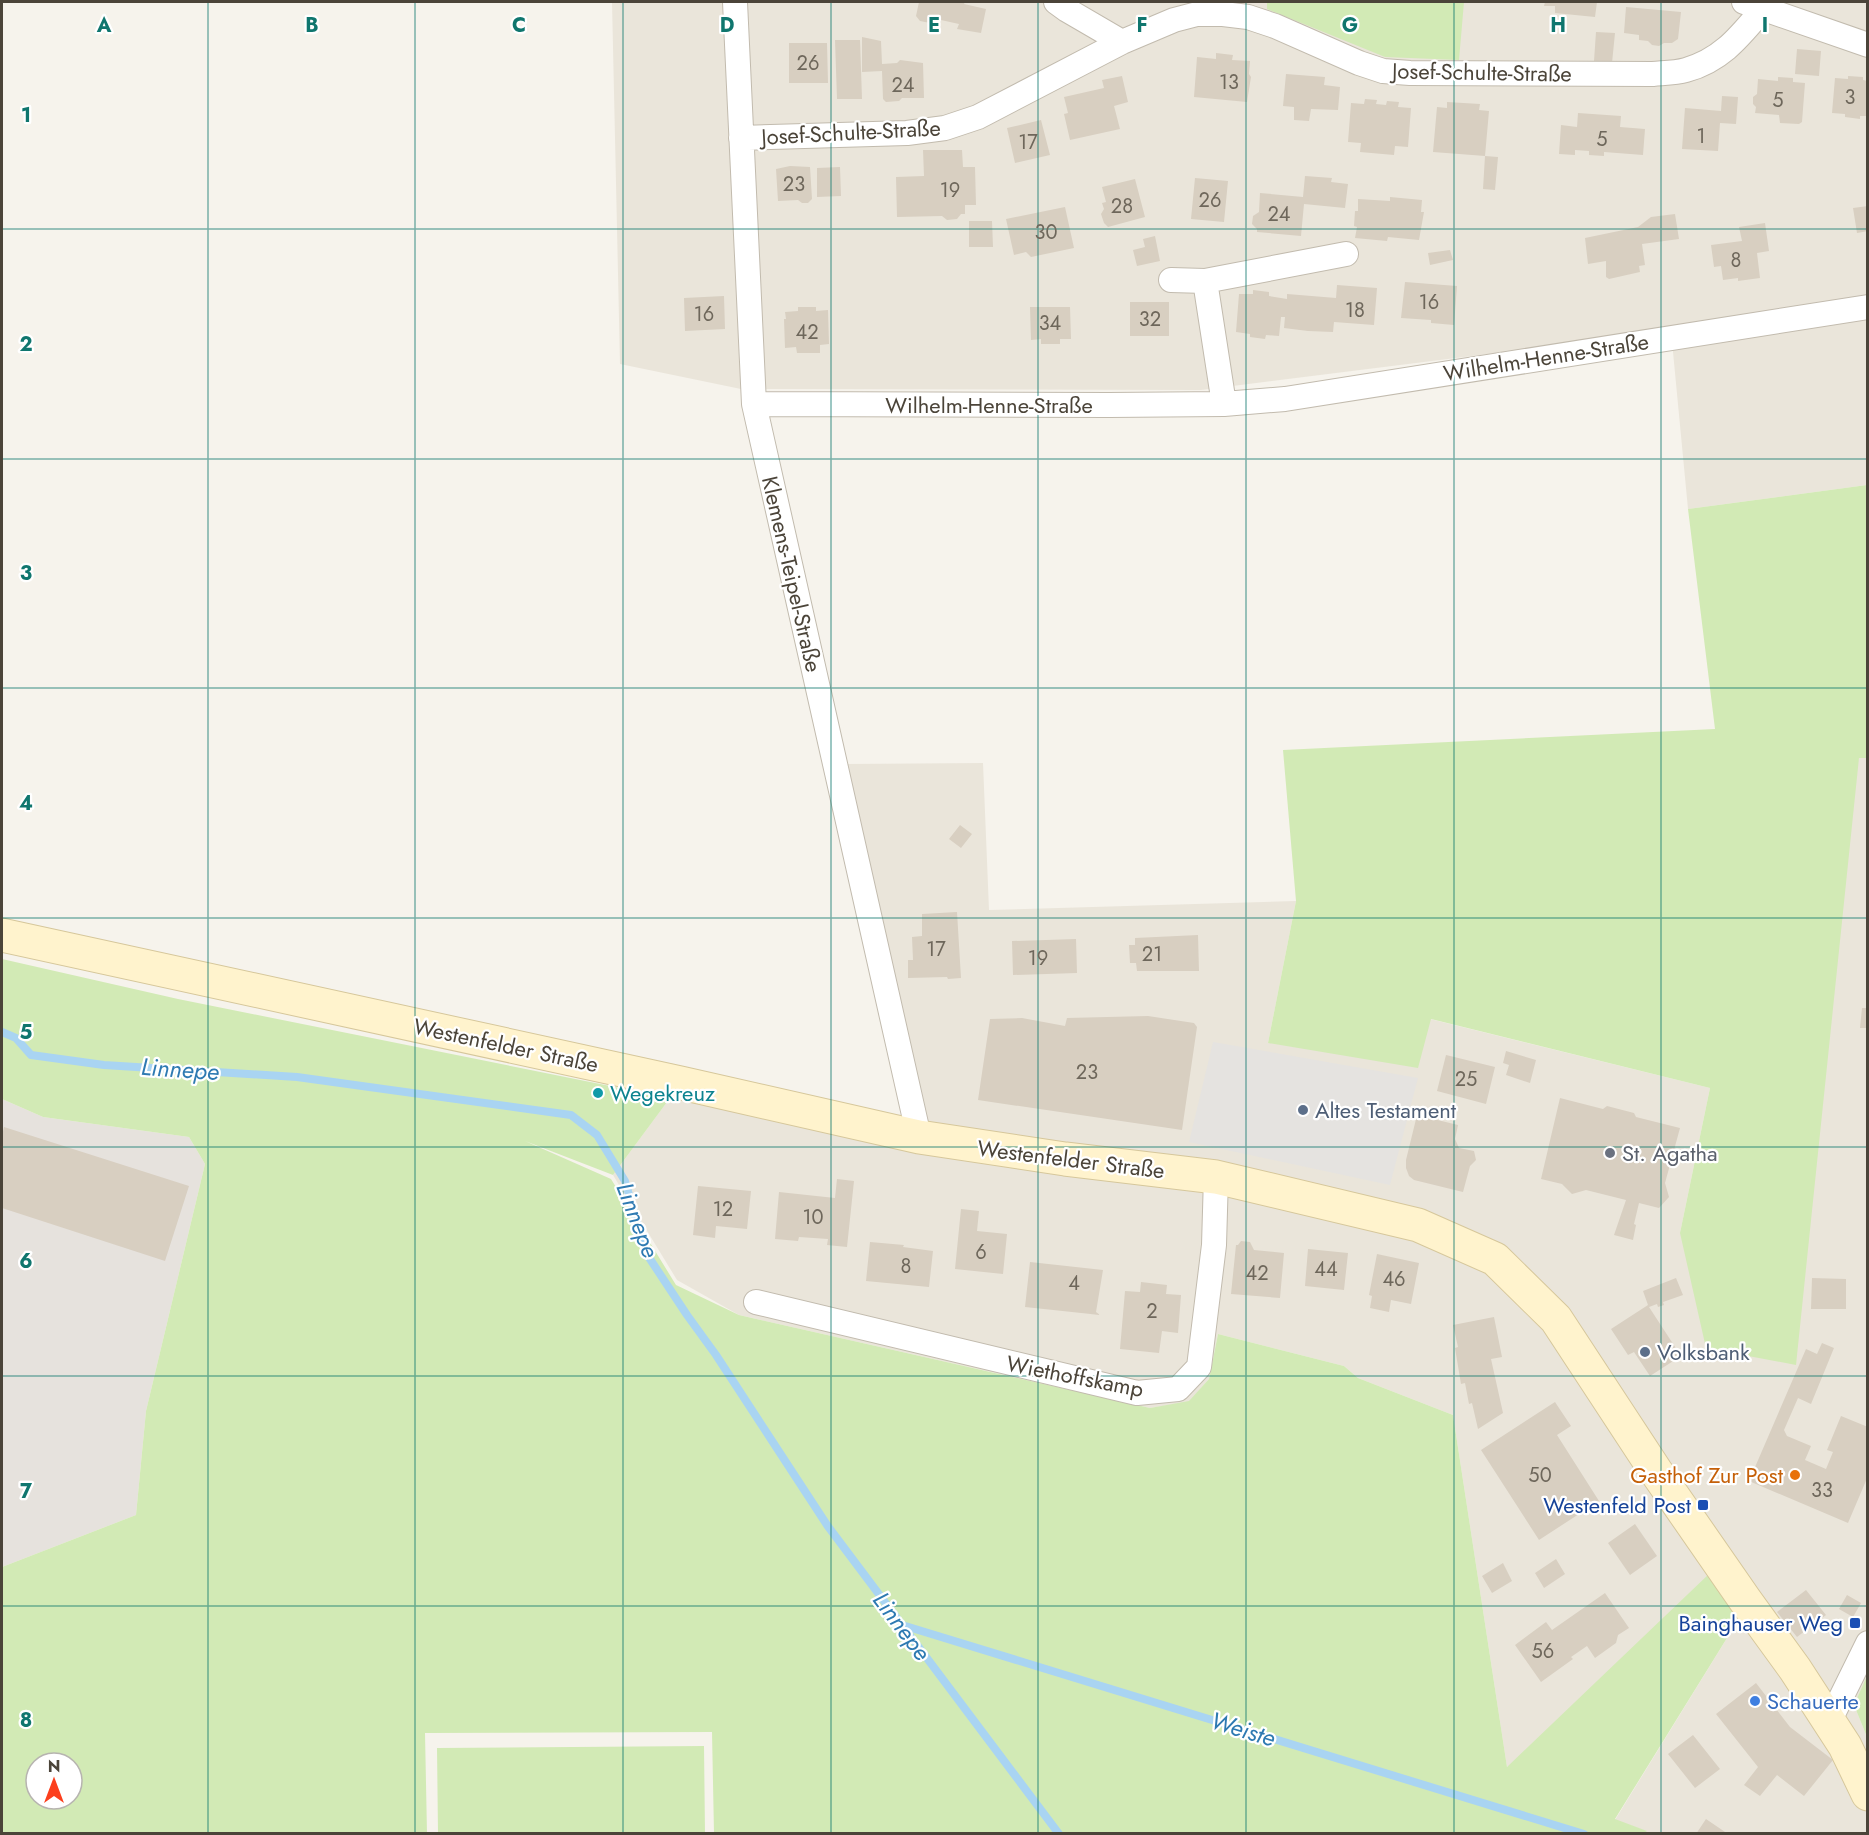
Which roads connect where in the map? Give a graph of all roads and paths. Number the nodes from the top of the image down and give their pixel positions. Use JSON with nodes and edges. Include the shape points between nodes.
{"nodes":[{"id":1,"x":735,"y":2,"type":"edge"},
{"id":2,"x":1056,"y":2,"type":"edge"},
{"id":3,"x":1753,"y":5,"type":"edge"},
{"id":4,"x":1122,"y":42,"type":"junction"},
{"id":5,"x":1868,"y":45,"type":"edge"},
{"id":6,"x":741,"y":138,"type":"junction"},
{"id":7,"x":1346,"y":254,"type":"dead end"},
{"id":8,"x":1171,"y":280,"type":"dead end"},
{"id":9,"x":1205,"y":281,"type":"junction"},
{"id":10,"x":1868,"y":307,"type":"edge"},
{"id":11,"x":754,"y":404,"type":"junction"},
{"id":12,"x":1224,"y":404,"type":"junction"},
{"id":13,"x":2,"y":935,"type":"edge"},
{"id":14,"x":919,"y":1137,"type":"junction"},
{"id":15,"x":1216,"y":1177,"type":"junction"},
{"id":16,"x":756,"y":1302,"type":"dead end"},
{"id":17,"x":1868,"y":1643,"type":"edge"},
{"id":18,"x":1829,"y":1722,"type":"junction"},
{"id":19,"x":1868,"y":1794,"type":"edge"}],
"edges":[{"from":1,"to":6,"type":"street","name":"Klemens-Teipel-Straße"},
{"from":2,"to":4,"type":"street"},
{"from":3,"to":4,"type":"street","name":"Josef-Schulte-Straße","via":[[1736,41],[1711,60],[1684,71],[1653,74],[1383,71],[1275,26],[1223,14],[1197,14],[1174,20]]},
{"from":3,"to":5,"type":"street"},
{"from":4,"to":6,"type":"street","name":"Josef-Schulte-Straße","via":[[978,117],[945,128],[907,133]]},
{"from":6,"to":11,"type":"street","name":"Klemens-Teipel-Straße"},
{"from":7,"to":9,"type":"street"},
{"from":8,"to":9,"type":"street"},
{"from":9,"to":12,"type":"street"},
{"from":10,"to":12,"type":"street","name":"Wilhelm-Henne-Straße","via":[[1285,399]]},
{"from":11,"to":12,"type":"street","name":"Wilhelm-Henne-Straße"},
{"from":11,"to":14,"type":"street","name":"Klemens-Teipel-Straße"},
{"from":13,"to":14,"type":"main road","name":"Westenfelder Straße"},
{"from":14,"to":15,"type":"main road","name":"Westenfelder Straße"},
{"from":15,"to":16,"type":"street","name":"Wiethoffskamp","via":[[1214,1245],[1199,1367],[1178,1389],[1137,1393]]},
{"from":15,"to":18,"type":"main road","name":"Westenfelder Straße","via":[[1418,1225],[1495,1259],[1556,1319]]},
{"from":17,"to":18,"type":"street"},
{"from":18,"to":19,"type":"main road","name":"Westenfelder Straße"}]}
